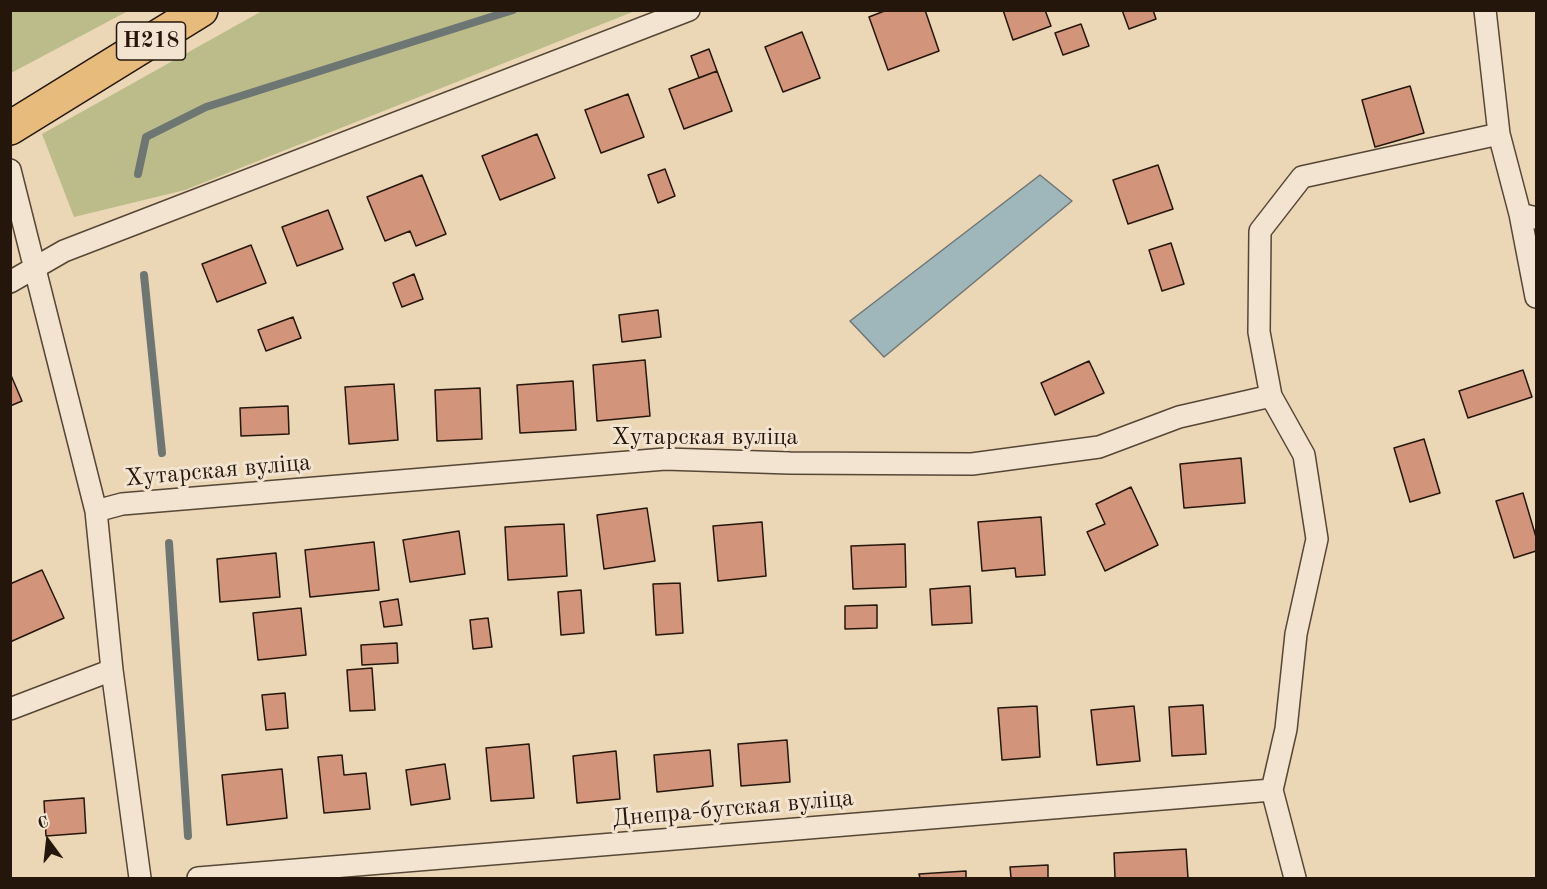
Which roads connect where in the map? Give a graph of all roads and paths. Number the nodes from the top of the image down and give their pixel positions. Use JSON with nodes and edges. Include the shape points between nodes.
{"nodes":[{"id":1,"x":201,"y":10,"type":"edge"},
{"id":2,"x":689,"y":10,"type":"edge"},
{"id":3,"x":1485,"y":10,"type":"edge"},
{"id":4,"x":10,"y":128,"type":"edge"},
{"id":5,"x":1499,"y":134,"type":"junction"},
{"id":6,"x":10,"y":170,"type":"edge"},
{"id":7,"x":1528,"y":216,"type":"edge"},
{"id":8,"x":34,"y":267,"type":"junction"},
{"id":9,"x":10,"y":282,"type":"edge"},
{"id":10,"x":1536,"y":297,"type":"edge"},
{"id":11,"x":1271,"y":396,"type":"junction"},
{"id":12,"x":96,"y":511,"type":"junction"},
{"id":13,"x":112,"y":670,"type":"junction"},
{"id":14,"x":10,"y":709,"type":"edge"},
{"id":15,"x":1272,"y":790,"type":"junction"},
{"id":16,"x":140,"y":879,"type":"edge"},
{"id":17,"x":198,"y":879,"type":"edge"},
{"id":18,"x":1295,"y":879,"type":"edge"}],
"edges":[{"from":1,"to":4,"type":"main road","number":"Н218"},
{"from":2,"to":8,"type":"street","via":[[64,251]]},
{"from":3,"to":5,"type":"street"},
{"from":5,"to":7,"type":"street"},
{"from":5,"to":11,"type":"street","via":[[1302,177],[1260,231],[1259,332]]},
{"from":6,"to":8,"type":"street"},
{"from":7,"to":10,"type":"street"},
{"from":8,"to":9,"type":"street"},
{"from":8,"to":12,"type":"street"},
{"from":11,"to":12,"type":"street","name":"Хутарская вуліца","via":[[1179,417],[1099,447],[972,464],[665,459],[122,504]]},
{"from":11,"to":15,"type":"street","via":[[1304,455],[1317,539],[1296,634],[1286,729]]},
{"from":12,"to":13,"type":"street"},
{"from":13,"to":14,"type":"street"},
{"from":13,"to":16,"type":"street"},
{"from":15,"to":17,"type":"street","name":"Днепра-бугская вуліца"},
{"from":15,"to":18,"type":"street"}]}
